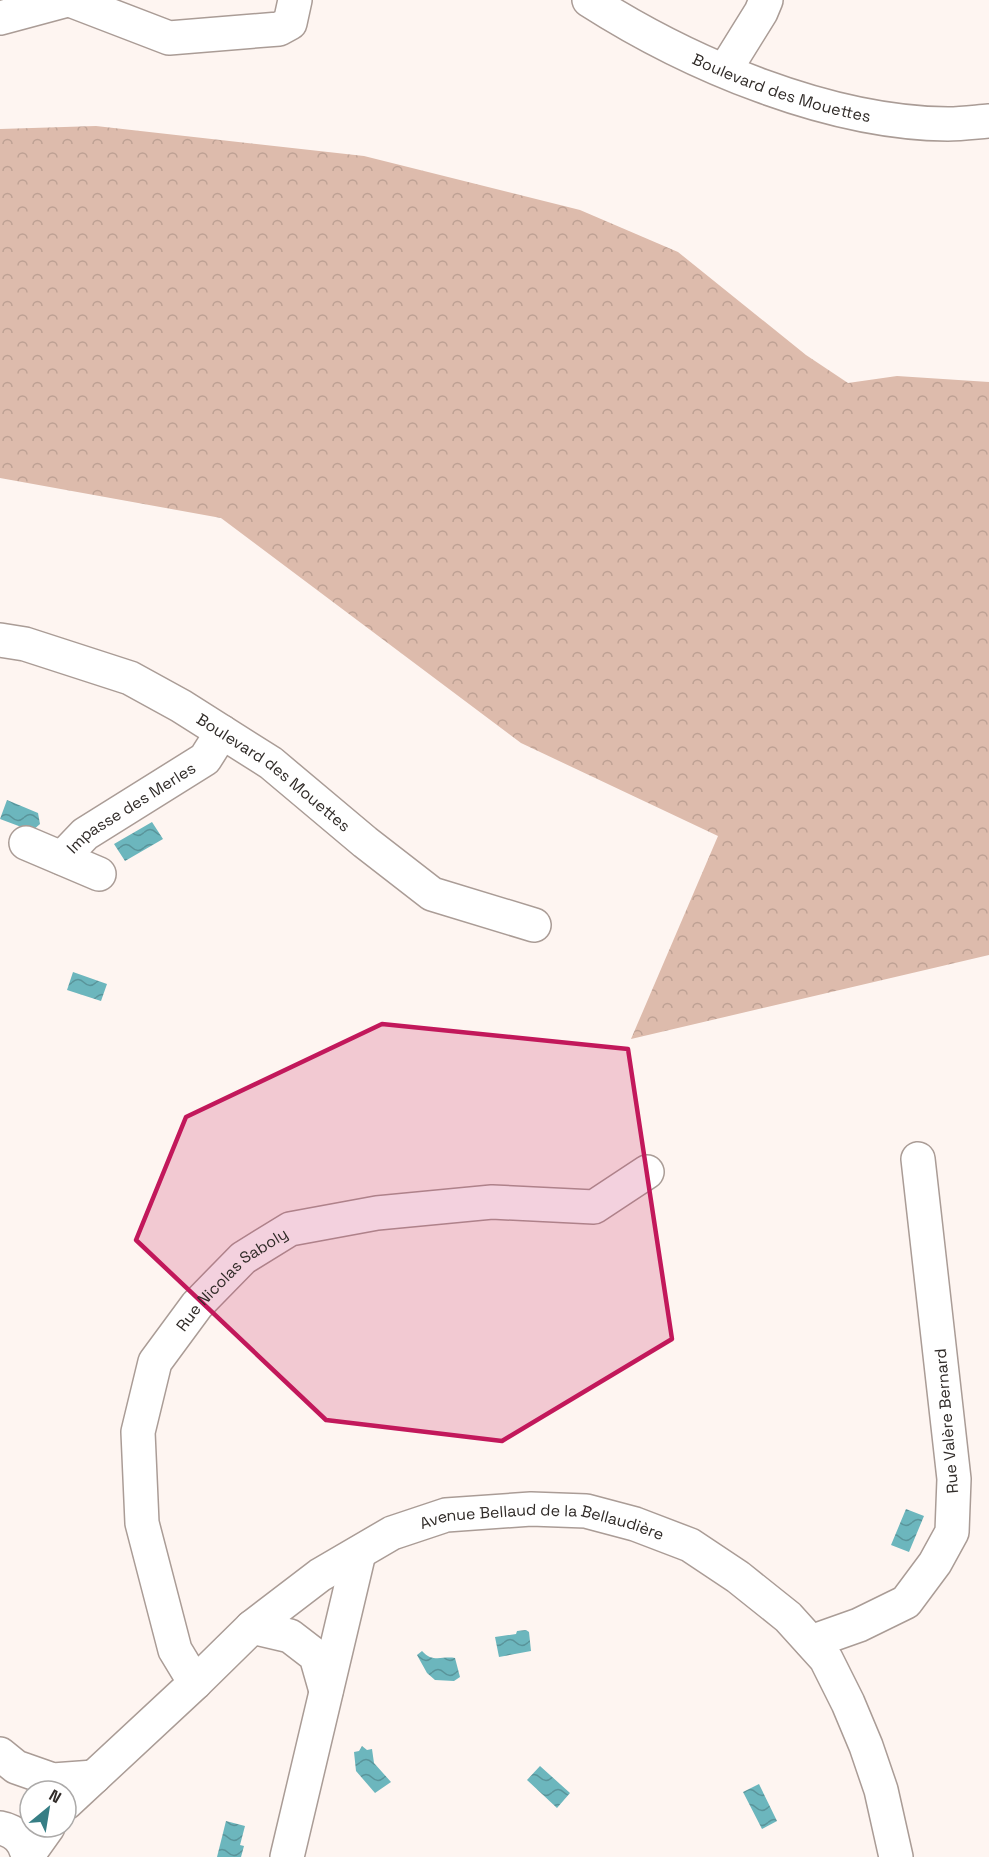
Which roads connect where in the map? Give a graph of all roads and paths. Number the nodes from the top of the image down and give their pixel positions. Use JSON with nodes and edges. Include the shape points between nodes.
{"nodes":[{"id":1,"x":69,"y":0,"type":"edge"},
{"id":2,"x":295,"y":0,"type":"edge"},
{"id":3,"x":589,"y":0,"type":"edge"},
{"id":4,"x":766,"y":0,"type":"edge"},
{"id":5,"x":0,"y":18,"type":"edge"},
{"id":6,"x":725,"y":70,"type":"junction"},
{"id":7,"x":989,"y":121,"type":"edge"},
{"id":8,"x":0,"y":640,"type":"edge"},
{"id":9,"x":222,"y":732,"type":"junction"},
{"id":10,"x":26,"y":843,"type":"dead end"},
{"id":11,"x":62,"y":858,"type":"junction"},
{"id":12,"x":99,"y":874,"type":"dead end"},
{"id":13,"x":534,"y":925,"type":"dead end"},
{"id":14,"x":918,"y":1159,"type":"dead end"},
{"id":15,"x":647,"y":1172,"type":"dead end"},
{"id":16,"x":359,"y":1553,"type":"junction"},
{"id":17,"x":252,"y":1627,"type":"junction"},
{"id":18,"x":811,"y":1642,"type":"junction"},
{"id":19,"x":195,"y":1683,"type":"junction"},
{"id":20,"x":326,"y":1691,"type":"junction"},
{"id":21,"x":0,"y":1754,"type":"edge"},
{"id":22,"x":94,"y":1777,"type":"junction"},
{"id":23,"x":78,"y":1792,"type":"edge"},
{"id":24,"x":287,"y":1857,"type":"edge"},
{"id":25,"x":896,"y":1857,"type":"edge"}],
"edges":[{"from":1,"to":2,"type":"street","via":[[169,38],[279,29],[290,23]]},
{"from":1,"to":5,"type":"street"},
{"from":3,"to":6,"type":"street","name":"Boulevard des Mouettes","via":[[648,35]]},
{"from":4,"to":6,"type":"street"},
{"from":6,"to":7,"type":"street","name":"Boulevard des Mouettes","via":[[774,91],[867,115],[950,124]]},
{"from":8,"to":9,"type":"street","name":"Boulevard des Mouettes","via":[[25,644],[130,678]]},
{"from":9,"to":11,"type":"street","name":"Impasse des Merles","via":[[205,759],[85,834]]},
{"from":9,"to":13,"type":"street","name":"Boulevard des Mouettes","via":[[271,763],[432,894]]},
{"from":10,"to":11,"type":"street"},
{"from":11,"to":12,"type":"street"},
{"from":14,"to":18,"type":"street","name":"Rue Valère Bernard","via":[[954,1479],[952,1532],[906,1602]]},
{"from":15,"to":19,"type":"street","name":"Rue Nicolas Saboly","via":[[594,1207],[492,1202],[377,1213],[290,1229],[243,1258],[197,1305],[155,1362],[138,1432],[142,1523],[175,1650]]},
{"from":16,"to":17,"type":"street","name":"Avenue Bellaud de la Bellaudière","via":[[320,1575]]},
{"from":16,"to":18,"type":"street","name":"Avenue Bellaud de la Bellaudière","via":[[392,1533],[446,1515],[531,1509],[586,1511],[690,1545],[788,1617]]},
{"from":16,"to":20,"type":"street"},
{"from":17,"to":19,"type":"street","name":"Avenue Bellaud de la Bellaudière"},
{"from":17,"to":20,"type":"street","via":[[290,1636],[316,1656]]},
{"from":18,"to":25,"type":"street","name":"Avenue Bellaud de la Bellaudière","via":[[826,1659],[866,1746],[881,1790]]},
{"from":19,"to":22,"type":"street","name":"Avenue Bellaud de la Bellaudière"},
{"from":20,"to":24,"type":"street"},
{"from":21,"to":22,"type":"street","via":[[16,1767],[53,1780]]},
{"from":22,"to":23,"type":"street","name":"Avenue Bellaud de la Bellaudière"}]}
